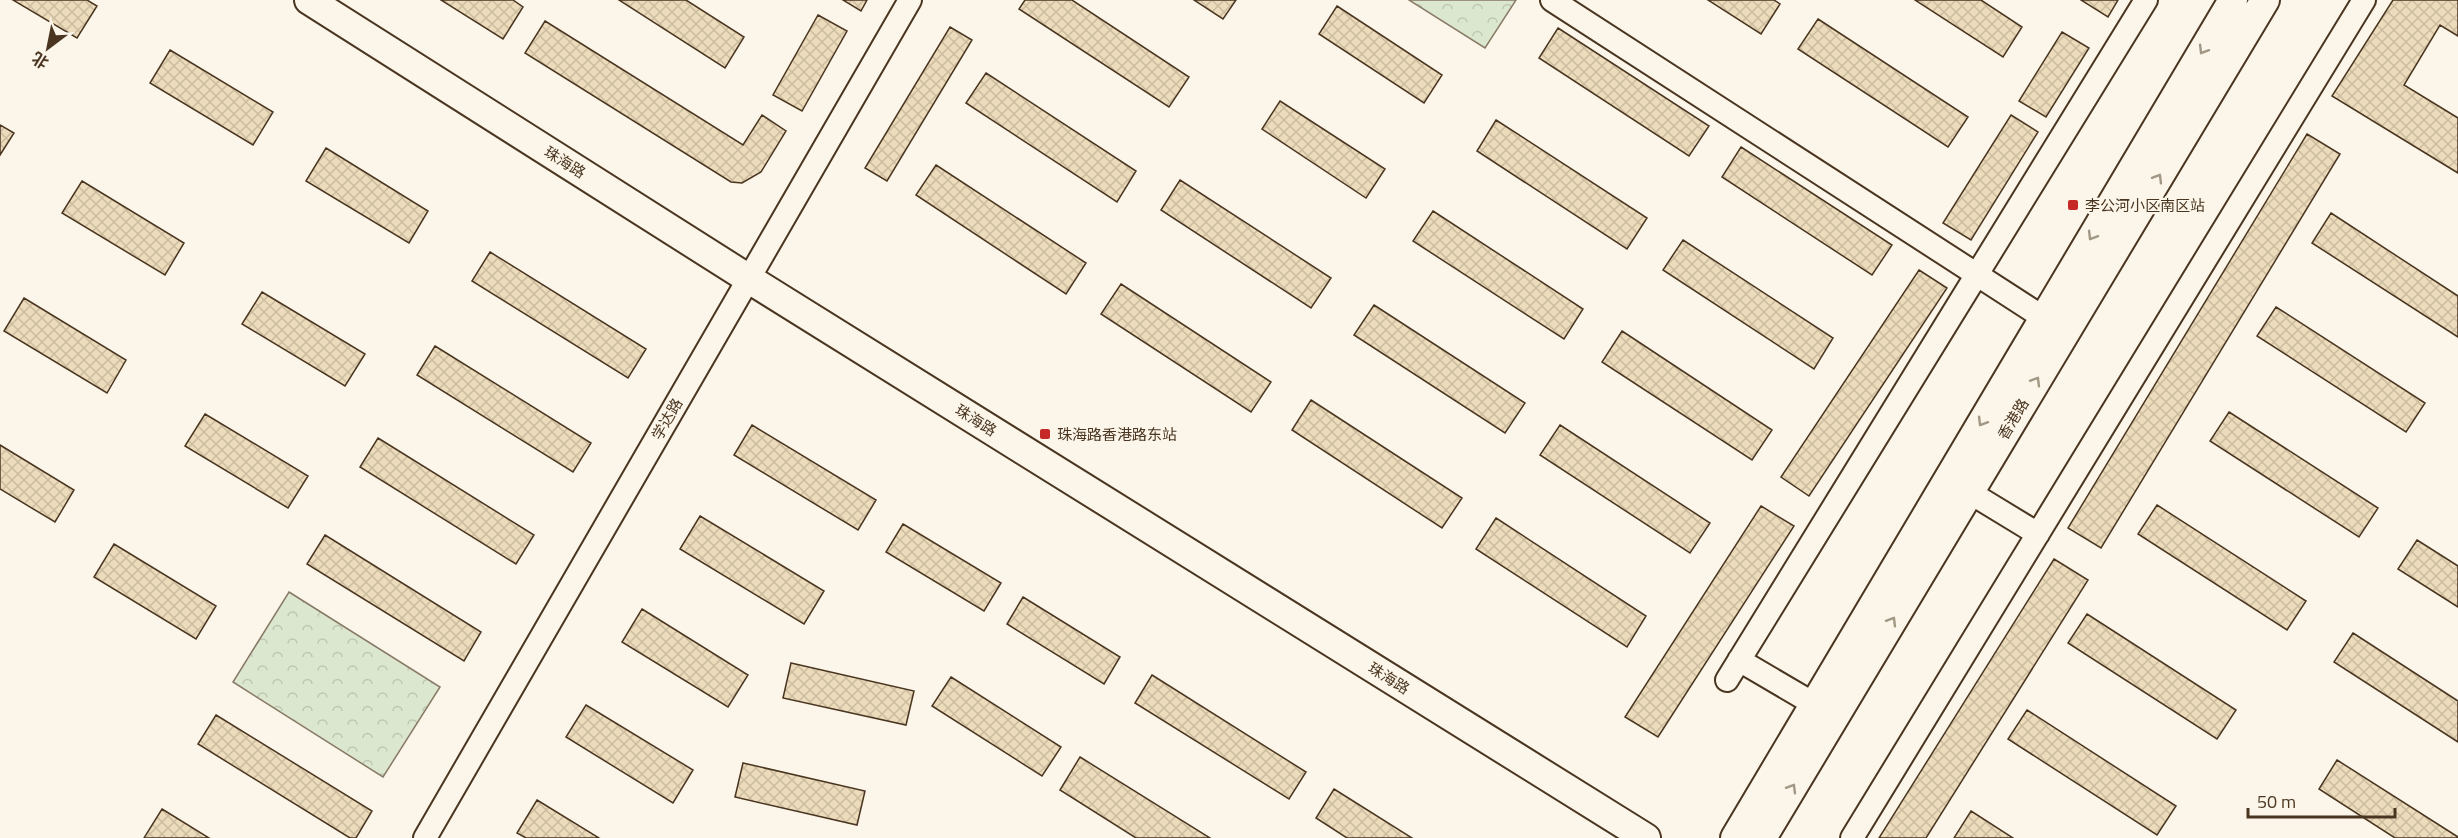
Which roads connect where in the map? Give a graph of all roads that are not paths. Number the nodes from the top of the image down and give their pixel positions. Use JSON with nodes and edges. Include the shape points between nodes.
{"nodes":[{"id":1,"x":309,"y":0,"type":"edge"},
{"id":2,"x":910,"y":0,"type":"edge"},
{"id":3,"x":1552,"y":0,"type":"edge"},
{"id":4,"x":2146,"y":0,"type":"edge"},
{"id":5,"x":2233,"y":0,"type":"edge"},
{"id":6,"x":2265,"y":0,"type":"edge"},
{"id":7,"x":2364,"y":0,"type":"edge"},
{"id":8,"x":1978,"y":275,"type":"junction"},
{"id":9,"x":749,"y":279,"type":"junction"},
{"id":10,"x":2044,"y":318,"type":"junction"},
{"id":11,"x":1969,"y":492,"type":"junction"},
{"id":12,"x":2038,"y":534,"type":"junction"},
{"id":13,"x":1739,"y":660,"type":"junction"},
{"id":14,"x":1727,"y":680,"type":"dead end"},
{"id":15,"x":1814,"y":704,"type":"junction"},
{"id":16,"x":425,"y":838,"type":"edge"},
{"id":17,"x":1646,"y":838,"type":"edge"},
{"id":18,"x":1735,"y":838,"type":"edge"},
{"id":19,"x":1762,"y":838,"type":"edge"},
{"id":20,"x":1852,"y":838,"type":"edge"}],
"edges":[{"from":1,"to":9,"type":"main road","name":"珠海路"},
{"from":2,"to":9,"type":"street","name":"学达路"},
{"from":3,"to":8,"type":"street"},
{"from":4,"to":8,"type":"street"},
{"from":5,"to":10,"type":"main road","name":"香港路","one_way":true},
{"from":11,"to":6,"type":"main road","name":"香港路","one_way":true},
{"from":7,"to":12,"type":"street"},
{"from":8,"to":10,"type":"street"},
{"from":8,"to":13,"type":"street"},
{"from":9,"to":16,"type":"street","name":"学达路"},
{"from":9,"to":17,"type":"main road","name":"珠海路"},
{"from":10,"to":15,"type":"main road","name":"香港路","one_way":true},
{"from":11,"to":12,"type":"street"},
{"from":19,"to":11,"type":"main road","name":"香港路","one_way":true},
{"from":12,"to":20,"type":"street"},
{"from":13,"to":14,"type":"street"},
{"from":13,"to":15,"type":"street"},
{"from":15,"to":18,"type":"main road","name":"香港路"}]}
